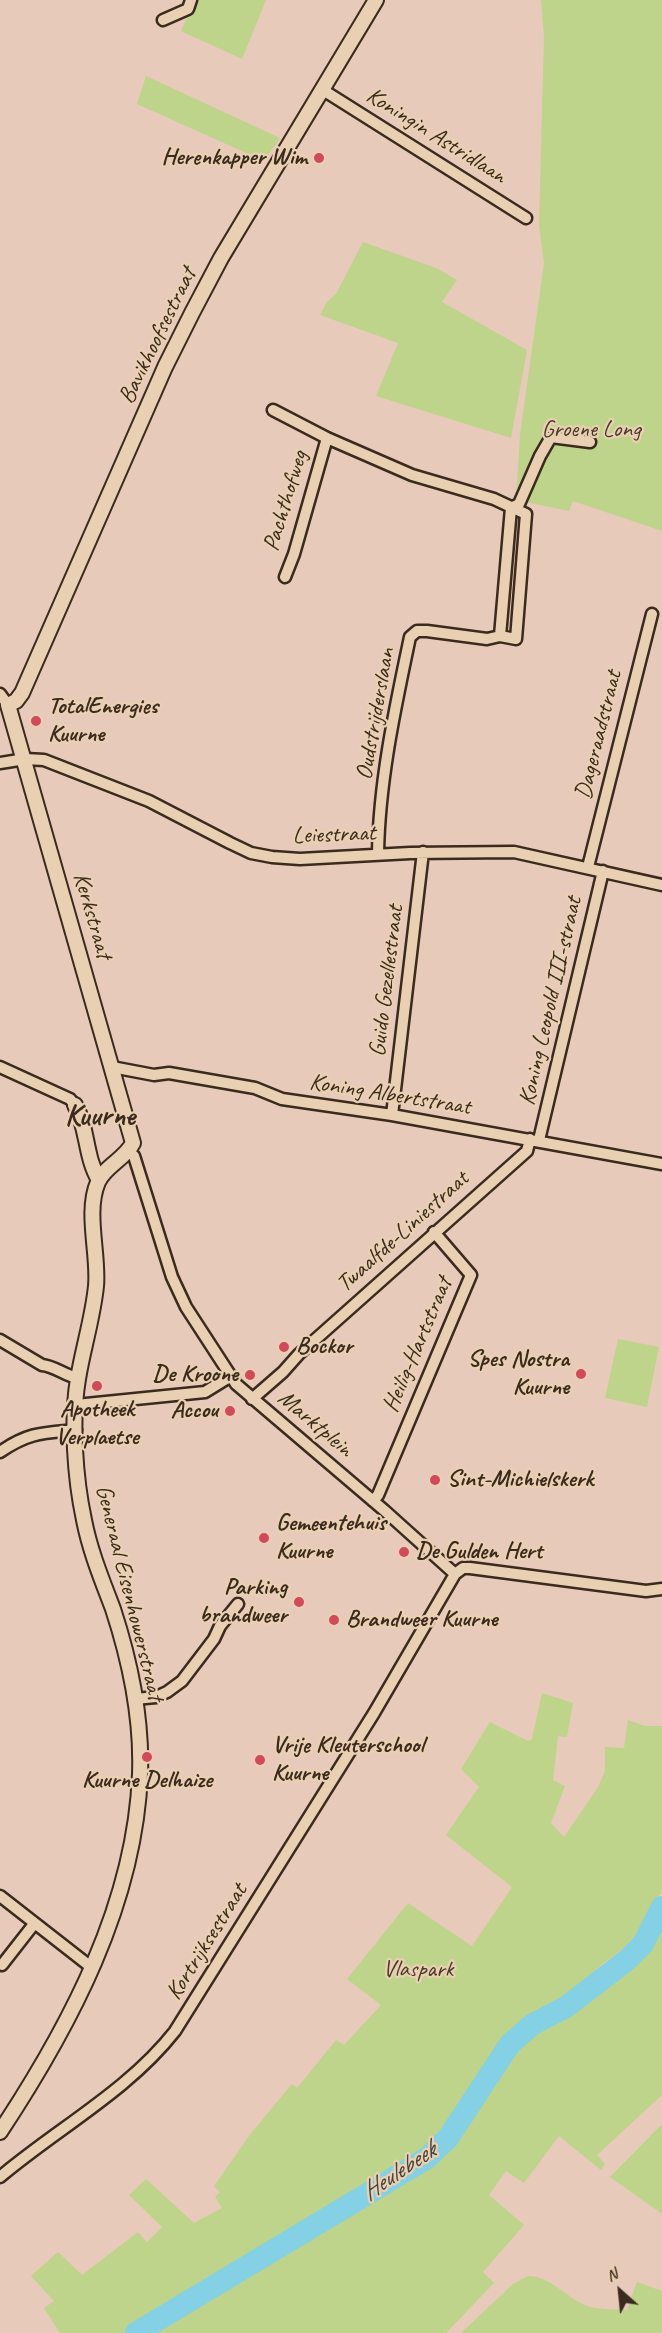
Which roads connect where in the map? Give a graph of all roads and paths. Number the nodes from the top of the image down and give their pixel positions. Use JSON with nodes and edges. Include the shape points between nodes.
{"nodes":[{"id":1,"x":191,"y":0,"type":"edge"},
{"id":2,"x":371,"y":2,"type":"edge"},
{"id":3,"x":163,"y":21,"type":"dead end"},
{"id":4,"x":323,"y":90,"type":"junction"},
{"id":5,"x":526,"y":218,"type":"dead end"},
{"id":6,"x":273,"y":410,"type":"dead end"},
{"id":7,"x":327,"y":438,"type":"junction"},
{"id":8,"x":590,"y":442,"type":"dead end"},
{"id":9,"x":511,"y":508,"type":"junction"},
{"id":10,"x":285,"y":577,"type":"dead end"},
{"id":11,"x":652,"y":614,"type":"dead end"},
{"id":12,"x":500,"y":636,"type":"junction"},
{"id":13,"x":4,"y":699,"type":"edge"},
{"id":14,"x":25,"y":759,"type":"junction"},
{"id":15,"x":0,"y":763,"type":"edge"},
{"id":16,"x":423,"y":852,"type":"junction"},
{"id":17,"x":378,"y":854,"type":"junction"},
{"id":18,"x":588,"y":867,"type":"junction"},
{"id":19,"x":603,"y":871,"type":"junction"},
{"id":20,"x":662,"y":885,"type":"edge"},
{"id":21,"x":0,"y":1067,"type":"edge"},
{"id":22,"x":112,"y":1067,"type":"junction"},
{"id":23,"x":75,"y":1105,"type":"joint"},
{"id":24,"x":392,"y":1114,"type":"junction"},
{"id":25,"x":535,"y":1140,"type":"junction"},
{"id":26,"x":128,"y":1152,"type":"junction"},
{"id":27,"x":662,"y":1164,"type":"edge"},
{"id":28,"x":99,"y":1180,"type":"junction"},
{"id":29,"x":434,"y":1232,"type":"junction"},
{"id":30,"x":0,"y":1340,"type":"edge"},
{"id":31,"x":299,"y":1354,"type":"joint"},
{"id":32,"x":231,"y":1376,"type":"junction"},
{"id":33,"x":78,"y":1378,"type":"junction"},
{"id":34,"x":252,"y":1399,"type":"junction"},
{"id":35,"x":76,"y":1405,"type":"junction"},
{"id":36,"x":76,"y":1430,"type":"junction"},
{"id":37,"x":0,"y":1452,"type":"edge"},
{"id":38,"x":373,"y":1501,"type":"junction"},
{"id":39,"x":459,"y":1571,"type":"junction"},
{"id":40,"x":662,"y":1589,"type":"edge"},
{"id":41,"x":238,"y":1604,"type":"dead end"},
{"id":42,"x":135,"y":1699,"type":"junction"},
{"id":43,"x":0,"y":1896,"type":"edge"},
{"id":44,"x":34,"y":1924,"type":"junction"},
{"id":45,"x":2,"y":1965,"type":"dead end"},
{"id":46,"x":91,"y":1967,"type":"junction"},
{"id":47,"x":0,"y":2132,"type":"edge"},
{"id":48,"x":0,"y":2177,"type":"edge"}],
"edges":[{"from":1,"to":3,"type":"street","via":[[188,9]]},
{"from":2,"to":4,"type":"street","name":"Bavikhoofsestraat"},
{"from":4,"to":5,"type":"street","name":"Koningin Astridlaan"},
{"from":4,"to":13,"type":"street","name":"Bavikhoofsestraat","via":[[226,249],[165,367],[22,693],[16,701]]},
{"from":6,"to":7,"type":"street"},
{"from":7,"to":9,"type":"street","via":[[412,475],[494,499]]},
{"from":7,"to":10,"type":"street","name":"Pachthofweg"},
{"from":8,"to":9,"type":"street","via":[[551,437],[519,504]]},
{"from":9,"to":12,"type":"street"},
{"from":9,"to":12,"type":"street","name":"Oudstrijderslaan","via":[[526,514],[519,608],[516,639]]},
{"from":11,"to":18,"type":"street","name":"Dageraadstraat"},
{"from":12,"to":17,"type":"street","name":"Oudstrijderslaan","via":[[488,639],[417,631],[410,637],[390,747]]},
{"from":13,"to":14,"type":"street","name":"Kerkstraat"},
{"from":14,"to":15,"type":"street","name":"Leiestraat"},
{"from":14,"to":17,"type":"street","name":"Leiestraat","via":[[44,760],[149,801],[251,853],[300,859]]},
{"from":14,"to":22,"type":"street","name":"Kerkstraat"},
{"from":16,"to":17,"type":"street","name":"Leiestraat"},
{"from":16,"to":18,"type":"street","name":"Leiestraat","via":[[514,852]]},
{"from":16,"to":24,"type":"street","name":"Guido Gezellestraat"},
{"from":18,"to":19,"type":"street","name":"Leiestraat"},
{"from":19,"to":20,"type":"street","name":"Leiestraat"},
{"from":19,"to":25,"type":"street","name":"Koning Leopold III-straat"},
{"from":21,"to":23,"type":"street","via":[[70,1099]]},
{"from":22,"to":24,"type":"street","name":"Koning Albertstraat","via":[[153,1075],[169,1073],[255,1088],[282,1099]]},
{"from":22,"to":26,"type":"street","name":"Kerkstraat","via":[[133,1143]]},
{"from":23,"to":28,"type":"street"},
{"from":24,"to":25,"type":"street","name":"Koning Albertstraat"},
{"from":25,"to":27,"type":"street","name":"Koning Albertstraat"},
{"from":25,"to":29,"type":"street","name":"Twaalfde-Liniestraat"},
{"from":26,"to":28,"type":"street"},
{"from":26,"to":32,"type":"street","name":"Kerkstraat","via":[[134,1156],[172,1277],[186,1307]]},
{"from":28,"to":33,"type":"street","name":"Generaal Eisenhowerstraat","via":[[94,1198],[96,1285]]},
{"from":29,"to":31,"type":"street","name":"Twaalfde-Liniestraat"},
{"from":29,"to":38,"type":"street","name":"Heilig-Hartstraat","via":[[471,1275]]},
{"from":30,"to":33,"type":"street","via":[[42,1365]]},
{"from":31,"to":34,"type":"street","name":"Marktplein"},
{"from":32,"to":34,"type":"street","name":"Kerkstraat"},
{"from":32,"to":35,"type":"street","via":[[205,1392]]},
{"from":33,"to":35,"type":"street","name":"Generaal Eisenhowerstraat"},
{"from":34,"to":38,"type":"street","name":"Marktplein"},
{"from":35,"to":36,"type":"street","name":"Generaal Eisenhowerstraat"},
{"from":36,"to":37,"type":"street","via":[[36,1433]]},
{"from":36,"to":42,"type":"street","name":"Generaal Eisenhowerstraat","via":[[83,1519]]},
{"from":38,"to":39,"type":"street","name":"Marktplein","via":[[443,1562],[453,1563]]},
{"from":39,"to":40,"type":"street","name":"Marktplein","via":[[499,1571],[646,1591]]},
{"from":39,"to":48,"type":"street","name":"Kortrijksestraat","via":[[175,2031],[159,2051],[117,2088]]},
{"from":41,"to":42,"type":"street","via":[[182,1681],[156,1697]]},
{"from":42,"to":46,"type":"street","name":"Generaal Eisenhowerstraat","via":[[140,1775],[136,1812],[118,1897]]},
{"from":43,"to":44,"type":"street"},
{"from":44,"to":45,"type":"street"},
{"from":44,"to":46,"type":"street"},
{"from":46,"to":47,"type":"street","name":"Generaal Eisenhowerstraat","via":[[51,2050]]}]}
